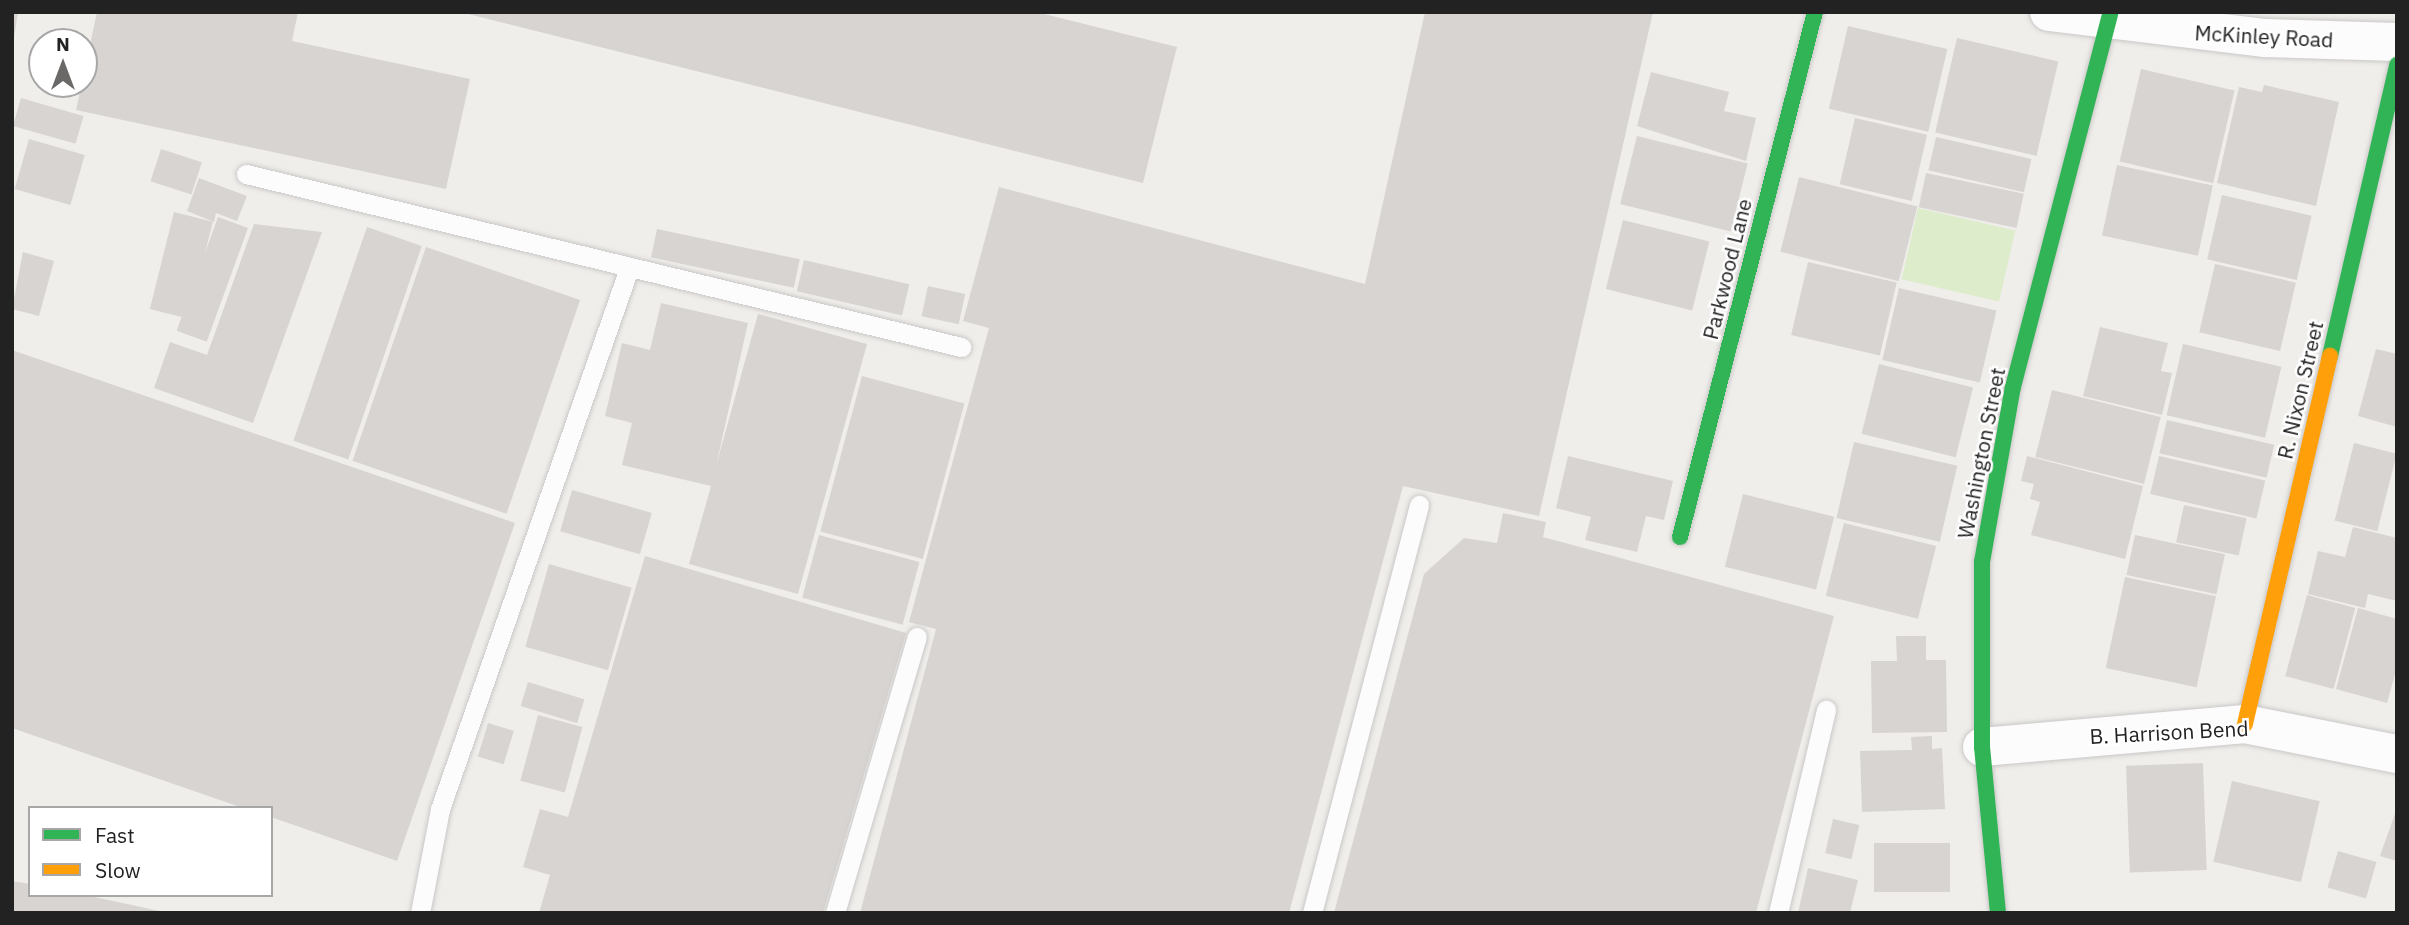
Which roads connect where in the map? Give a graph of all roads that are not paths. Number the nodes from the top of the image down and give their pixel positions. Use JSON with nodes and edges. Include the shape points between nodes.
{"nodes":[{"id":1,"x":1815,"y":12,"type":"edge"},
{"id":2,"x":2049,"y":12,"type":"edge"},
{"id":3,"x":2110,"y":18,"type":"edge"},
{"id":4,"x":2397,"y":42,"type":"edge"},
{"id":5,"x":2397,"y":65,"type":"edge"},
{"id":6,"x":246,"y":174,"type":"dead end"},
{"id":7,"x":628,"y":271,"type":"junction"},
{"id":8,"x":961,"y":347,"type":"dead end"},
{"id":9,"x":1419,"y":505,"type":"dead end"},
{"id":10,"x":1680,"y":537,"type":"dead end"},
{"id":11,"x":917,"y":637,"type":"dead end"},
{"id":12,"x":1826,"y":710,"type":"dead end"},
{"id":13,"x":2245,"y":724,"type":"junction"},
{"id":14,"x":1982,"y":747,"type":"junction"},
{"id":15,"x":2397,"y":754,"type":"edge"},
{"id":16,"x":420,"y":913,"type":"edge"},
{"id":17,"x":835,"y":913,"type":"edge"},
{"id":18,"x":1312,"y":913,"type":"edge"},
{"id":19,"x":1778,"y":913,"type":"edge"},
{"id":20,"x":1998,"y":913,"type":"edge"}],
"edges":[{"from":1,"to":10,"type":"street","name":"Parkwood Lane"},
{"from":2,"to":3,"type":"street","name":"McKinley Road"},
{"from":3,"to":4,"type":"street","name":"McKinley Road"},
{"from":3,"to":14,"type":"street","name":"Washington Street","via":[[2013,387],[1982,562]]},
{"from":5,"to":13,"type":"street","name":"R. Nixon Street"},
{"from":6,"to":7,"type":"lane"},
{"from":7,"to":8,"type":"lane"},
{"from":7,"to":16,"type":"lane","via":[[440,809]]},
{"from":9,"to":18,"type":"lane"},
{"from":11,"to":17,"type":"lane"},
{"from":12,"to":19,"type":"lane"},
{"from":13,"to":14,"type":"street","name":"B. Harrison Bend"},
{"from":13,"to":15,"type":"street","name":"B. Harrison Bend"},
{"from":14,"to":20,"type":"street","name":"Washington Street"}]}
